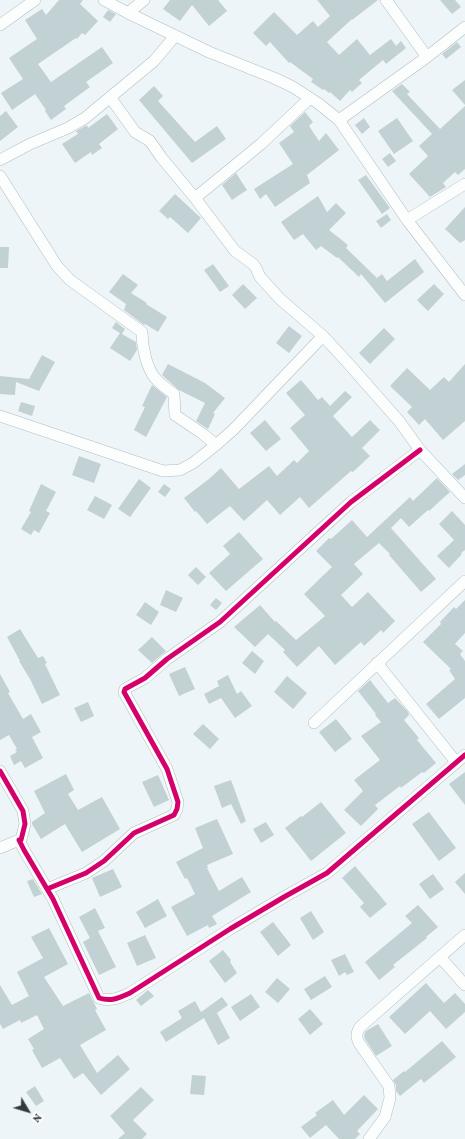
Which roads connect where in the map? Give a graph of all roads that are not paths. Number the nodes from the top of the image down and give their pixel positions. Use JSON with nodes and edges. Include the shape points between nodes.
{"nodes":[{"id":1,"x":35,"y":0,"type":"edge"},
{"id":2,"x":104,"y":0,"type":"edge"},
{"id":3,"x":144,"y":0,"type":"edge"},
{"id":4,"x":386,"y":0,"type":"edge"},
{"id":5,"x":128,"y":13,"type":"junction"},
{"id":6,"x":0,"y":25,"type":"edge"},
{"id":7,"x":465,"y":27,"type":"edge"},
{"id":8,"x":175,"y":36,"type":"junction"},
{"id":9,"x":427,"y":57,"type":"junction"},
{"id":10,"x":110,"y":97,"type":"junction"},
{"id":11,"x":310,"y":98,"type":"junction"},
{"id":12,"x":339,"y":120,"type":"junction"},
{"id":13,"x":0,"y":160,"type":"edge"},
{"id":14,"x":0,"y":176,"type":"edge"},
{"id":15,"x":465,"y":184,"type":"edge"},
{"id":16,"x":195,"y":198,"type":"junction"},
{"id":17,"x":407,"y":220,"type":"junction"},
{"id":18,"x":465,"y":295,"type":"edge"},
{"id":19,"x":323,"y":336,"type":"junction"},
{"id":20,"x":0,"y":416,"type":"edge"},
{"id":21,"x":216,"y":445,"type":"junction"},
{"id":22,"x":420,"y":450,"type":"junction"},
{"id":23,"x":465,"y":498,"type":"edge"},
{"id":24,"x":465,"y":581,"type":"edge"},
{"id":25,"x":377,"y":663,"type":"junction"},
{"id":26,"x":314,"y":723,"type":"dead end"},
{"id":27,"x":465,"y":755,"type":"edge"},
{"id":28,"x":456,"y":762,"type":"junction"},
{"id":29,"x":0,"y":771,"type":"edge"},
{"id":30,"x":19,"y":840,"type":"junction"},
{"id":31,"x":0,"y":848,"type":"edge"},
{"id":32,"x":47,"y":889,"type":"junction"},
{"id":33,"x":465,"y":935,"type":"edge"},
{"id":34,"x":440,"y":957,"type":"junction"},
{"id":35,"x":465,"y":985,"type":"edge"},
{"id":36,"x":369,"y":1139,"type":"edge"}],
"edges":[{"from":1,"to":6,"type":"street"},
{"from":2,"to":5,"type":"street"},
{"from":3,"to":5,"type":"street"},
{"from":4,"to":9,"type":"street"},
{"from":5,"to":8,"type":"street"},
{"from":7,"to":9,"type":"street"},
{"from":8,"to":10,"type":"street","via":[[154,61]]},
{"from":8,"to":11,"type":"street","via":[[274,78]]},
{"from":9,"to":12,"type":"street"},
{"from":10,"to":13,"type":"street","via":[[85,118],[68,128]]},
{"from":10,"to":16,"type":"street","via":[[135,132],[150,141]]},
{"from":11,"to":12,"type":"street"},
{"from":11,"to":16,"type":"street","via":[[261,144]]},
{"from":12,"to":17,"type":"street"},
{"from":14,"to":21,"type":"street","via":[[57,266],[70,280],[142,332],[144,353],[153,376],[174,394],[175,416]]},
{"from":15,"to":17,"type":"street"},
{"from":16,"to":19,"type":"street","via":[[238,254],[253,264],[260,277],[280,299]]},
{"from":17,"to":18,"type":"street"},
{"from":19,"to":21,"type":"street","via":[[240,424]]},
{"from":19,"to":22,"type":"street","via":[[399,421]]},
{"from":20,"to":21,"type":"street","via":[[163,471],[180,470],[193,464]]},
{"from":22,"to":23,"type":"street"},
{"from":22,"to":32,"type":"street","via":[[351,502],[220,622],[167,659],[145,678],[125,688],[124,692],[167,769],[178,802],[177,809],[170,818],[134,833],[97,867]]},
{"from":24,"to":25,"type":"street"},
{"from":25,"to":26,"type":"street"},
{"from":25,"to":28,"type":"street"},
{"from":27,"to":28,"type":"street"},
{"from":28,"to":32,"type":"street","via":[[327,873],[115,1000],[99,998]]},
{"from":29,"to":30,"type":"street","via":[[23,811],[25,824],[22,840]]},
{"from":30,"to":31,"type":"street"},
{"from":30,"to":32,"type":"street"},
{"from":33,"to":34,"type":"street"},
{"from":34,"to":35,"type":"street"},
{"from":34,"to":36,"type":"street","via":[[356,1033],[359,1043],[389,1086],[390,1098],[385,1117]]}]}
